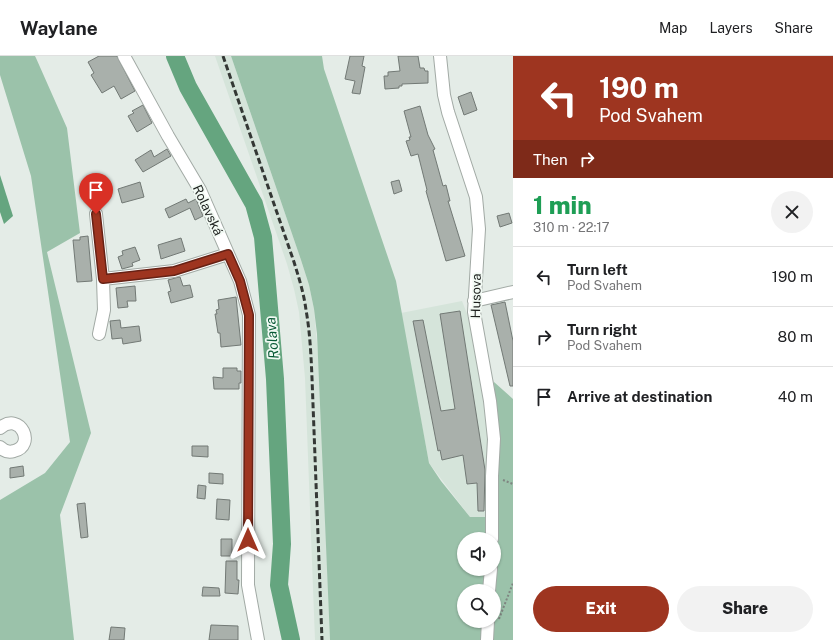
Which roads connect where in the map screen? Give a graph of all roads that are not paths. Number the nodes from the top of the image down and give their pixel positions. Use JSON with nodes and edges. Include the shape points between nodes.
{"nodes":[{"id":1,"x":124,"y":56,"type":"edge"},
{"id":2,"x":440,"y":56,"type":"edge"},
{"id":3,"x":96,"y":214,"type":"dead end"},
{"id":4,"x":228,"y":254,"type":"junction"},
{"id":5,"x":103,"y":279,"type":"junction"},
{"id":6,"x":513,"y":292,"type":"edge"},
{"id":7,"x":474,"y":301,"type":"junction"},
{"id":8,"x":99,"y":334,"type":"dead end"},
{"id":9,"x":0,"y":427,"type":"edge"},
{"id":10,"x":0,"y":449,"type":"edge"},
{"id":11,"x":492,"y":532,"type":"edge"},
{"id":12,"x":491,"y":628,"type":"edge"},
{"id":13,"x":258,"y":640,"type":"edge"},
{"id":14,"x":487,"y":640,"type":"edge"}],
"edges":[{"from":1,"to":4,"type":"street","name":"Rolavská","via":[[200,190]]},
{"from":2,"to":7,"type":"street","name":"Husova","via":[[448,112],[476,197],[479,229]]},
{"from":3,"to":5,"type":"street"},
{"from":4,"to":5,"type":"street","via":[[174,271]]},
{"from":4,"to":13,"type":"street","name":"Rolavská","via":[[240,281],[249,315],[248,586]]},
{"from":5,"to":8,"type":"street","via":[[104,310]]},
{"from":6,"to":7,"type":"street"},
{"from":7,"to":11,"type":"street","name":"Husova","via":[[494,439]]},
{"from":9,"to":10,"type":"street","via":[[10,423],[16,424],[22,428],[25,435],[23,446],[17,451]]},
{"from":12,"to":14,"type":"street"}]}
